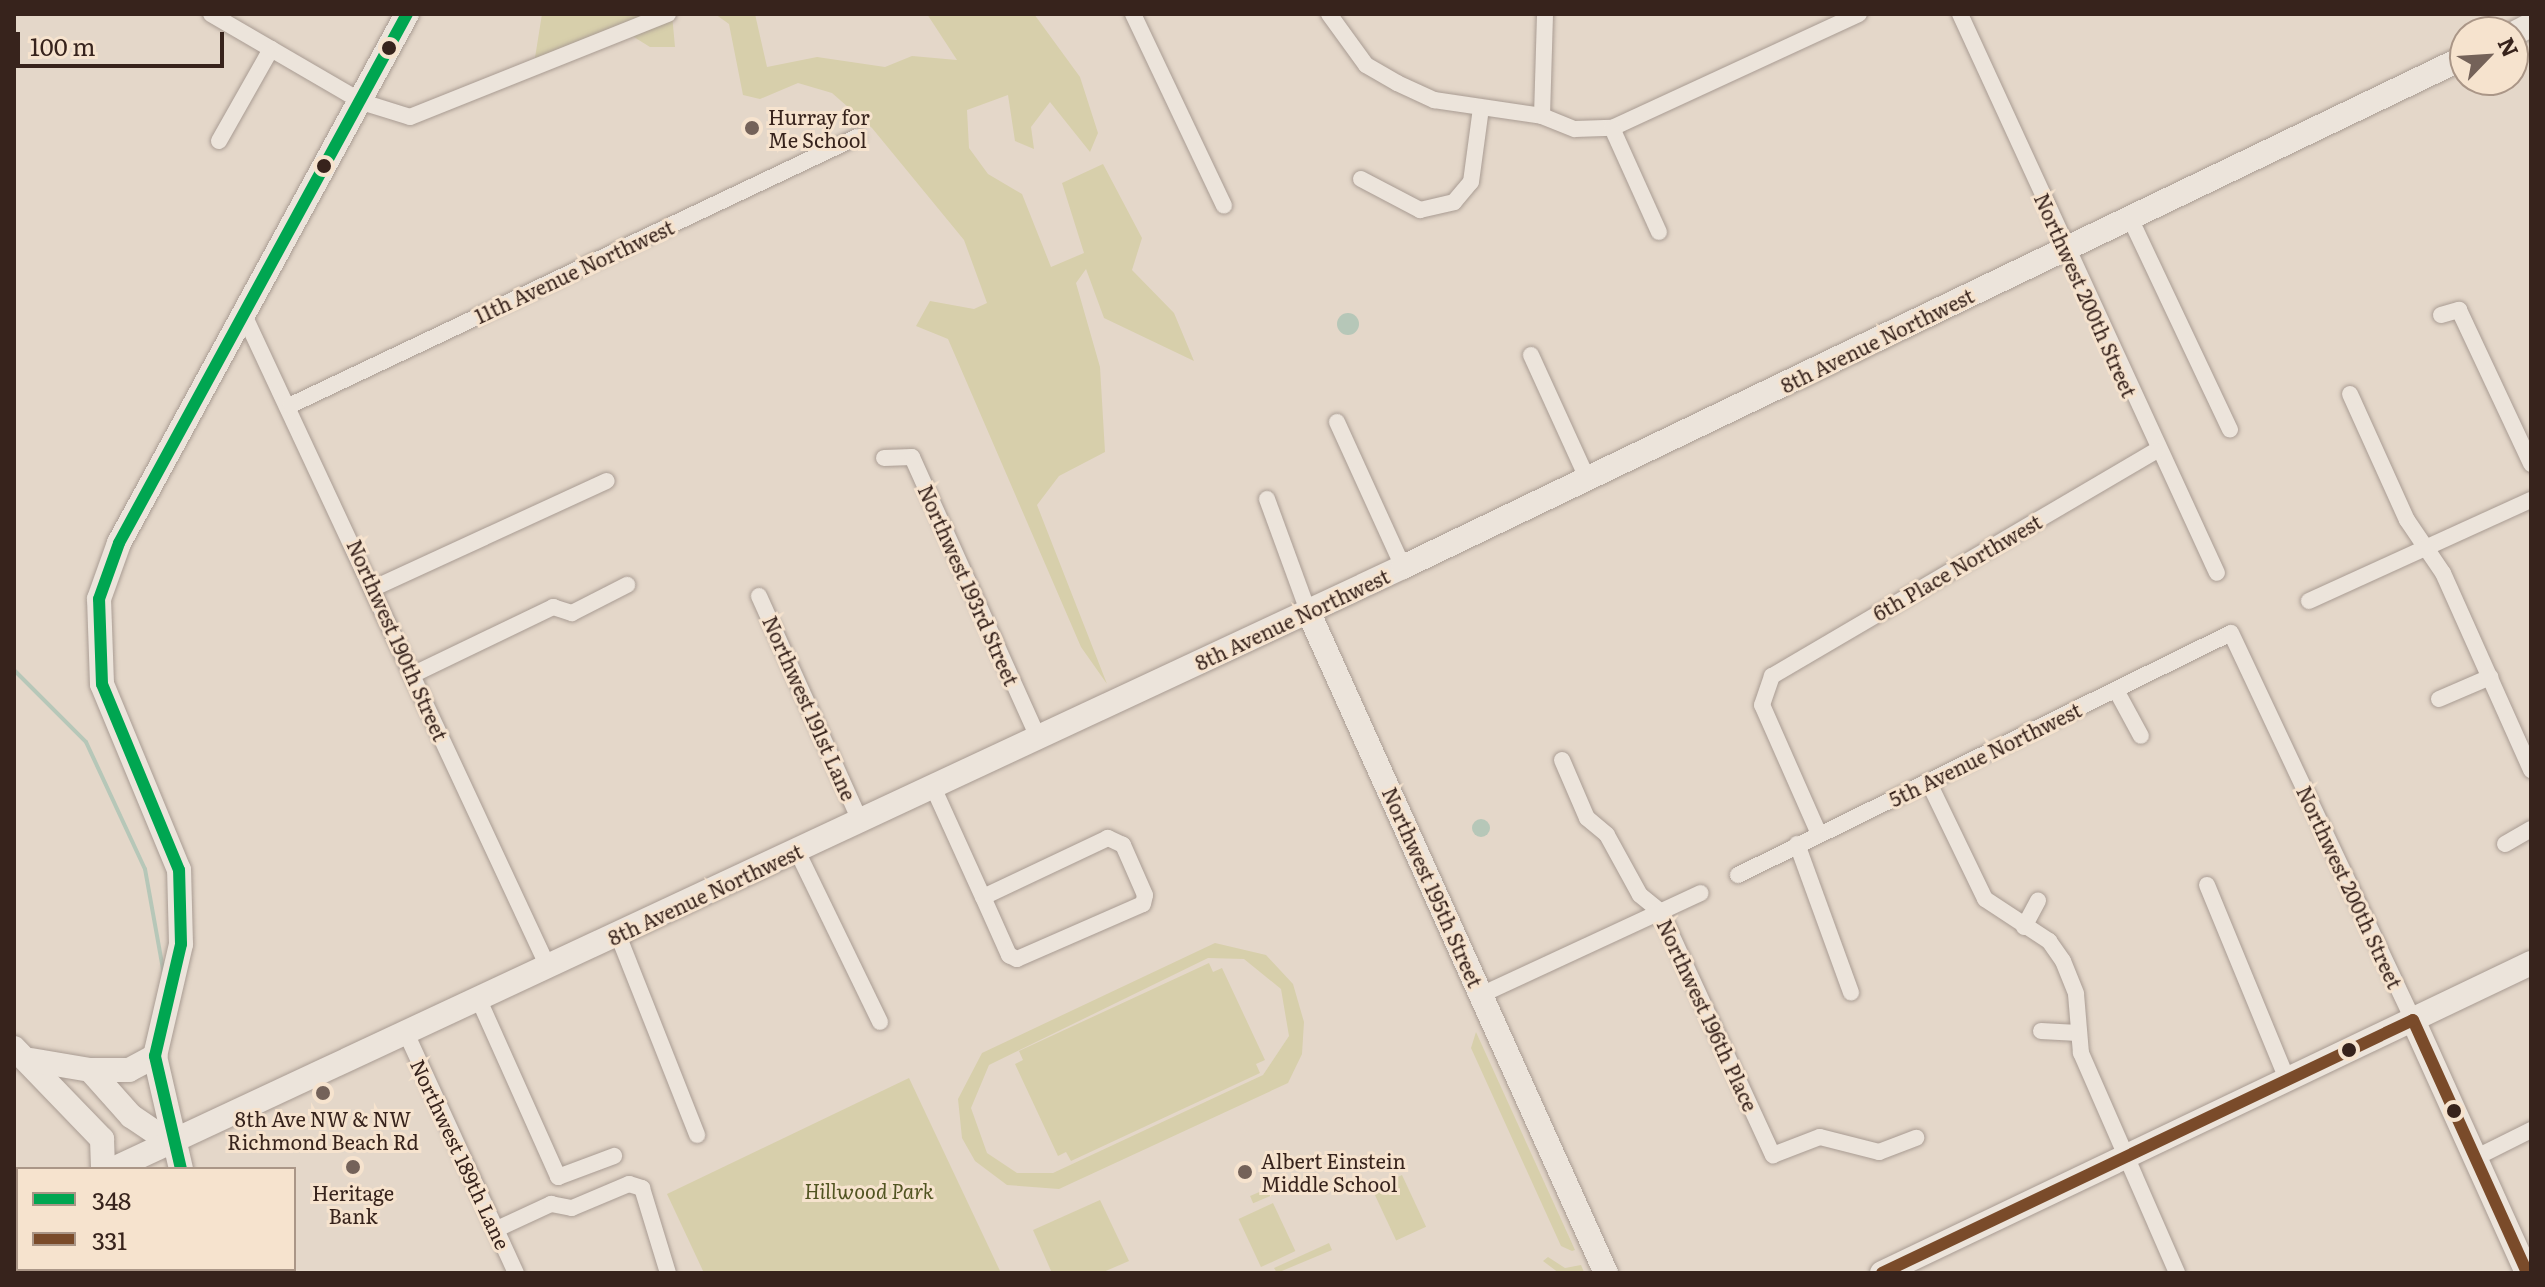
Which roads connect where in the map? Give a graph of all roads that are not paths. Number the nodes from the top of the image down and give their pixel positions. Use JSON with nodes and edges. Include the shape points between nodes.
{"nodes":[{"id":1,"x":211,"y":14,"type":"edge"},
{"id":2,"x":407,"y":14,"type":"edge"},
{"id":3,"x":668,"y":14,"type":"edge"},
{"id":4,"x":1133,"y":14,"type":"edge"},
{"id":5,"x":1329,"y":14,"type":"edge"},
{"id":6,"x":1545,"y":14,"type":"edge"},
{"id":7,"x":1859,"y":14,"type":"edge"},
{"id":8,"x":1960,"y":14,"type":"edge"},
{"id":9,"x":271,"y":49,"type":"junction"},
{"id":10,"x":2449,"y":65,"type":"edge"},
{"id":11,"x":362,"y":102,"type":"junction"},
{"id":12,"x":1481,"y":108,"type":"junction"},
{"id":13,"x":1542,"y":116,"type":"junction"},
{"id":14,"x":1612,"y":128,"type":"junction"},
{"id":15,"x":857,"y":137,"type":"dead end"},
{"id":16,"x":219,"y":141,"type":"dead end"},
{"id":17,"x":1361,"y":179,"type":"dead end"},
{"id":18,"x":1224,"y":206,"type":"dead end"},
{"id":19,"x":2130,"y":218,"type":"junction"},
{"id":20,"x":1659,"y":232,"type":"dead end"},
{"id":21,"x":2065,"y":250,"type":"junction"},
{"id":22,"x":244,"y":315,"type":"junction"},
{"id":23,"x":2441,"y":315,"type":"dead end"},
{"id":24,"x":1531,"y":355,"type":"dead end"},
{"id":25,"x":2350,"y":394,"type":"dead end"},
{"id":26,"x":291,"y":405,"type":"junction"},
{"id":27,"x":1337,"y":422,"type":"dead end"},
{"id":28,"x":2230,"y":430,"type":"dead end"},
{"id":29,"x":2156,"y":451,"type":"junction"},
{"id":30,"x":884,"y":458,"type":"dead end"},
{"id":31,"x":2531,"y":464,"type":"edge"},
{"id":32,"x":1587,"y":478,"type":"junction"},
{"id":33,"x":607,"y":481,"type":"dead end"},
{"id":34,"x":1267,"y":499,"type":"dead end"},
{"id":35,"x":2531,"y":500,"type":"edge"},
{"id":36,"x":2426,"y":548,"type":"junction"},
{"id":37,"x":1403,"y":567,"type":"junction"},
{"id":38,"x":2217,"y":573,"type":"dead end"},
{"id":39,"x":627,"y":585,"type":"dead end"},
{"id":40,"x":374,"y":588,"type":"junction"},
{"id":41,"x":759,"y":596,"type":"dead end"},
{"id":42,"x":2309,"y":601,"type":"dead end"},
{"id":43,"x":1308,"y":611,"type":"junction"},
{"id":44,"x":2231,"y":633,"type":"joint"},
{"id":45,"x":412,"y":675,"type":"junction"},
{"id":46,"x":2490,"y":677,"type":"junction"},
{"id":47,"x":2116,"y":690,"type":"junction"},
{"id":48,"x":2439,"y":699,"type":"dead end"},
{"id":49,"x":2141,"y":736,"type":"dead end"},
{"id":50,"x":1038,"y":737,"type":"junction"},
{"id":51,"x":1562,"y":760,"type":"dead end"},
{"id":52,"x":2531,"y":770,"type":"edge"},
{"id":53,"x":1929,"y":783,"type":"junction"},
{"id":54,"x":933,"y":787,"type":"junction"},
{"id":55,"x":860,"y":821,"type":"junction"},
{"id":56,"x":2531,"y":829,"type":"edge"},
{"id":57,"x":1819,"y":834,"type":"junction"},
{"id":58,"x":1797,"y":844,"type":"junction"},
{"id":59,"x":2505,"y":844,"type":"dead end"},
{"id":60,"x":797,"y":851,"type":"junction"},
{"id":61,"x":1738,"y":875,"type":"dead end"},
{"id":62,"x":2207,"y":885,"type":"dead end"},
{"id":63,"x":1701,"y":893,"type":"dead end"},
{"id":64,"x":983,"y":897,"type":"junction"},
{"id":65,"x":2038,"y":901,"type":"dead end"},
{"id":66,"x":1661,"y":912,"type":"junction"},
{"id":67,"x":2024,"y":927,"type":"junction"},
{"id":68,"x":618,"y":935,"type":"junction"},
{"id":69,"x":2531,"y":963,"type":"edge"},
{"id":70,"x":548,"y":967,"type":"junction"},
{"id":71,"x":1851,"y":992,"type":"dead end"},
{"id":72,"x":1481,"y":995,"type":"junction"},
{"id":73,"x":479,"y":1000,"type":"junction"},
{"id":74,"x":2413,"y":1020,"type":"junction"},
{"id":75,"x":880,"y":1022,"type":"dead end"},
{"id":76,"x":2041,"y":1031,"type":"dead end"},
{"id":77,"x":2078,"y":1033,"type":"junction"},
{"id":78,"x":407,"y":1035,"type":"junction"},
{"id":79,"x":23,"y":1054,"type":"edge"},
{"id":80,"x":155,"y":1056,"type":"junction"},
{"id":81,"x":90,"y":1070,"type":"junction"},
{"id":82,"x":2287,"y":1079,"type":"junction"},
{"id":83,"x":70,"y":1108,"type":"junction"},
{"id":84,"x":131,"y":1116,"type":"junction"},
{"id":85,"x":2531,"y":1130,"type":"edge"},
{"id":86,"x":697,"y":1135,"type":"dead end"},
{"id":87,"x":1916,"y":1138,"type":"dead end"},
{"id":88,"x":171,"y":1143,"type":"junction"},
{"id":89,"x":614,"y":1156,"type":"dead end"},
{"id":90,"x":2122,"y":1157,"type":"junction"},
{"id":91,"x":2475,"y":1158,"type":"junction"},
{"id":92,"x":103,"y":1167,"type":"edge"},
{"id":93,"x":117,"y":1167,"type":"edge"},
{"id":94,"x":180,"y":1167,"type":"edge"},
{"id":95,"x":497,"y":1229,"type":"junction"},
{"id":96,"x":516,"y":1273,"type":"edge"},
{"id":97,"x":668,"y":1273,"type":"edge"},
{"id":98,"x":1606,"y":1273,"type":"edge"},
{"id":99,"x":1882,"y":1273,"type":"edge"},
{"id":100,"x":2177,"y":1273,"type":"edge"},
{"id":101,"x":2527,"y":1273,"type":"edge"}],
"edges":[{"from":1,"to":9,"type":"street"},
{"from":2,"to":11,"type":"main road"},
{"from":3,"to":11,"type":"street","via":[[435,114],[410,117]]},
{"from":4,"to":18,"type":"street"},
{"from":5,"to":12,"type":"street","via":[[1366,65],[1434,100]]},
{"from":6,"to":13,"type":"street"},
{"from":7,"to":14,"type":"street"},
{"from":8,"to":21,"type":"street","name":"Northwest 200th Street"},
{"from":9,"to":11,"type":"street"},
{"from":9,"to":16,"type":"street"},
{"from":10,"to":19,"type":"main road","name":"8th Avenue Northwest"},
{"from":11,"to":22,"type":"main road"},
{"from":12,"to":13,"type":"street"},
{"from":12,"to":17,"type":"street","via":[[1471,182],[1454,202],[1420,210]]},
{"from":13,"to":14,"type":"street","via":[[1575,129]]},
{"from":14,"to":20,"type":"street"},
{"from":15,"to":26,"type":"street","name":"11th Avenue Northwest"},
{"from":19,"to":21,"type":"main road","name":"8th Avenue Northwest"},
{"from":19,"to":28,"type":"street"},
{"from":21,"to":29,"type":"street","name":"Northwest 200th Street"},
{"from":21,"to":32,"type":"main road","name":"8th Avenue Northwest"},
{"from":22,"to":26,"type":"street","name":"Northwest 190th Street"},
{"from":22,"to":80,"type":"main road","via":[[119,543],[99,599],[102,684],[179,870],[181,944]]},
{"from":23,"to":31,"type":"street","via":[[2459,310]]},
{"from":24,"to":32,"type":"street"},
{"from":25,"to":36,"type":"street"},
{"from":26,"to":40,"type":"street","name":"Northwest 190th Street"},
{"from":27,"to":37,"type":"street"},
{"from":29,"to":38,"type":"street","name":"Northwest 200th Street"},
{"from":29,"to":57,"type":"street","name":"6th Place Northwest","via":[[1772,676],[1763,689],[1762,705]]},
{"from":30,"to":50,"type":"street","name":"Northwest 193rd Street","via":[[912,457]]},
{"from":32,"to":37,"type":"main road","name":"8th Avenue Northwest"},
{"from":33,"to":40,"type":"street"},
{"from":34,"to":43,"type":"street","name":"Northwest 195th Street"},
{"from":35,"to":36,"type":"street"},
{"from":36,"to":42,"type":"street"},
{"from":36,"to":46,"type":"street"},
{"from":37,"to":43,"type":"main road","name":"8th Avenue Northwest"},
{"from":39,"to":45,"type":"street","via":[[572,613],[553,607]]},
{"from":40,"to":45,"type":"street","name":"Northwest 190th Street"},
{"from":41,"to":55,"type":"street","name":"Northwest 191st Lane"},
{"from":43,"to":50,"type":"main road","name":"8th Avenue Northwest"},
{"from":43,"to":72,"type":"main road","name":"Northwest 195th Street"},
{"from":44,"to":47,"type":"street","name":"5th Avenue Northwest"},
{"from":44,"to":74,"type":"street","name":"Northwest 200th Street"},
{"from":45,"to":70,"type":"street","name":"Northwest 190th Street"},
{"from":46,"to":48,"type":"street"},
{"from":46,"to":52,"type":"street"},
{"from":47,"to":49,"type":"street"},
{"from":47,"to":53,"type":"street","name":"5th Avenue Northwest"},
{"from":50,"to":54,"type":"main road","name":"8th Avenue Northwest"},
{"from":51,"to":66,"type":"street","name":"Northwest 196th Place","via":[[1587,818],[1607,835],[1640,895]]},
{"from":53,"to":57,"type":"street","name":"5th Avenue Northwest"},
{"from":53,"to":67,"type":"street","via":[[1985,899]]},
{"from":54,"to":55,"type":"main road","name":"8th Avenue Northwest"},
{"from":54,"to":64,"type":"street"},
{"from":55,"to":60,"type":"main road","name":"8th Avenue Northwest"},
{"from":56,"to":59,"type":"street"},
{"from":57,"to":58,"type":"street","name":"5th Avenue Northwest"},
{"from":58,"to":61,"type":"street","name":"5th Avenue Northwest"},
{"from":58,"to":71,"type":"street"},
{"from":60,"to":68,"type":"main road","name":"8th Avenue Northwest"},
{"from":60,"to":75,"type":"street"},
{"from":62,"to":82,"type":"street"},
{"from":63,"to":66,"type":"street"},
{"from":64,"to":64,"type":"street","via":[[1108,838],[1117,841],[1143,904],[1025,959],[1009,955]]},
{"from":65,"to":67,"type":"street"},
{"from":66,"to":72,"type":"street"},
{"from":66,"to":87,"type":"street","name":"Northwest 196th Place","via":[[1773,1155],[1820,1137],[1839,1136],[1879,1152]]},
{"from":67,"to":77,"type":"street","via":[[2063,961],[2076,994]]},
{"from":68,"to":70,"type":"main road","name":"8th Avenue Northwest"},
{"from":68,"to":86,"type":"street"},
{"from":69,"to":74,"type":"main road"},
{"from":70,"to":73,"type":"main road","name":"8th Avenue Northwest"},
{"from":72,"to":98,"type":"main road","name":"Northwest 195th Street"},
{"from":73,"to":78,"type":"main road","name":"8th Avenue Northwest"},
{"from":73,"to":89,"type":"street","via":[[558,1177]]},
{"from":74,"to":82,"type":"main road"},
{"from":74,"to":91,"type":"main road","name":"Northwest 200th Street"},
{"from":76,"to":77,"type":"street"},
{"from":77,"to":90,"type":"street"},
{"from":78,"to":88,"type":"main road","name":"8th Avenue Northwest"},
{"from":78,"to":95,"type":"street","name":"Northwest 189th Lane"},
{"from":79,"to":81,"type":"main road"},
{"from":79,"to":83,"type":"main road"},
{"from":80,"to":81,"type":"main road","via":[[129,1070]]},
{"from":80,"to":88,"type":"main road"},
{"from":81,"to":84,"type":"main road"},
{"from":82,"to":90,"type":"main road"},
{"from":83,"to":84,"type":"main road","via":[[108,1122]]},
{"from":83,"to":92,"type":"main road","via":[[102,1139]]},
{"from":84,"to":88,"type":"main road"},
{"from":85,"to":91,"type":"street"},
{"from":88,"to":93,"type":"main road","name":"8th Avenue Northwest"},
{"from":88,"to":94,"type":"main road"},
{"from":90,"to":99,"type":"main road"},
{"from":90,"to":100,"type":"street"},
{"from":91,"to":101,"type":"main road","name":"Northwest 200th Street"},
{"from":95,"to":96,"type":"street","name":"Northwest 189th Lane"},
{"from":95,"to":97,"type":"street","via":[[551,1204],[572,1208],[629,1184],[642,1188]]}]}
